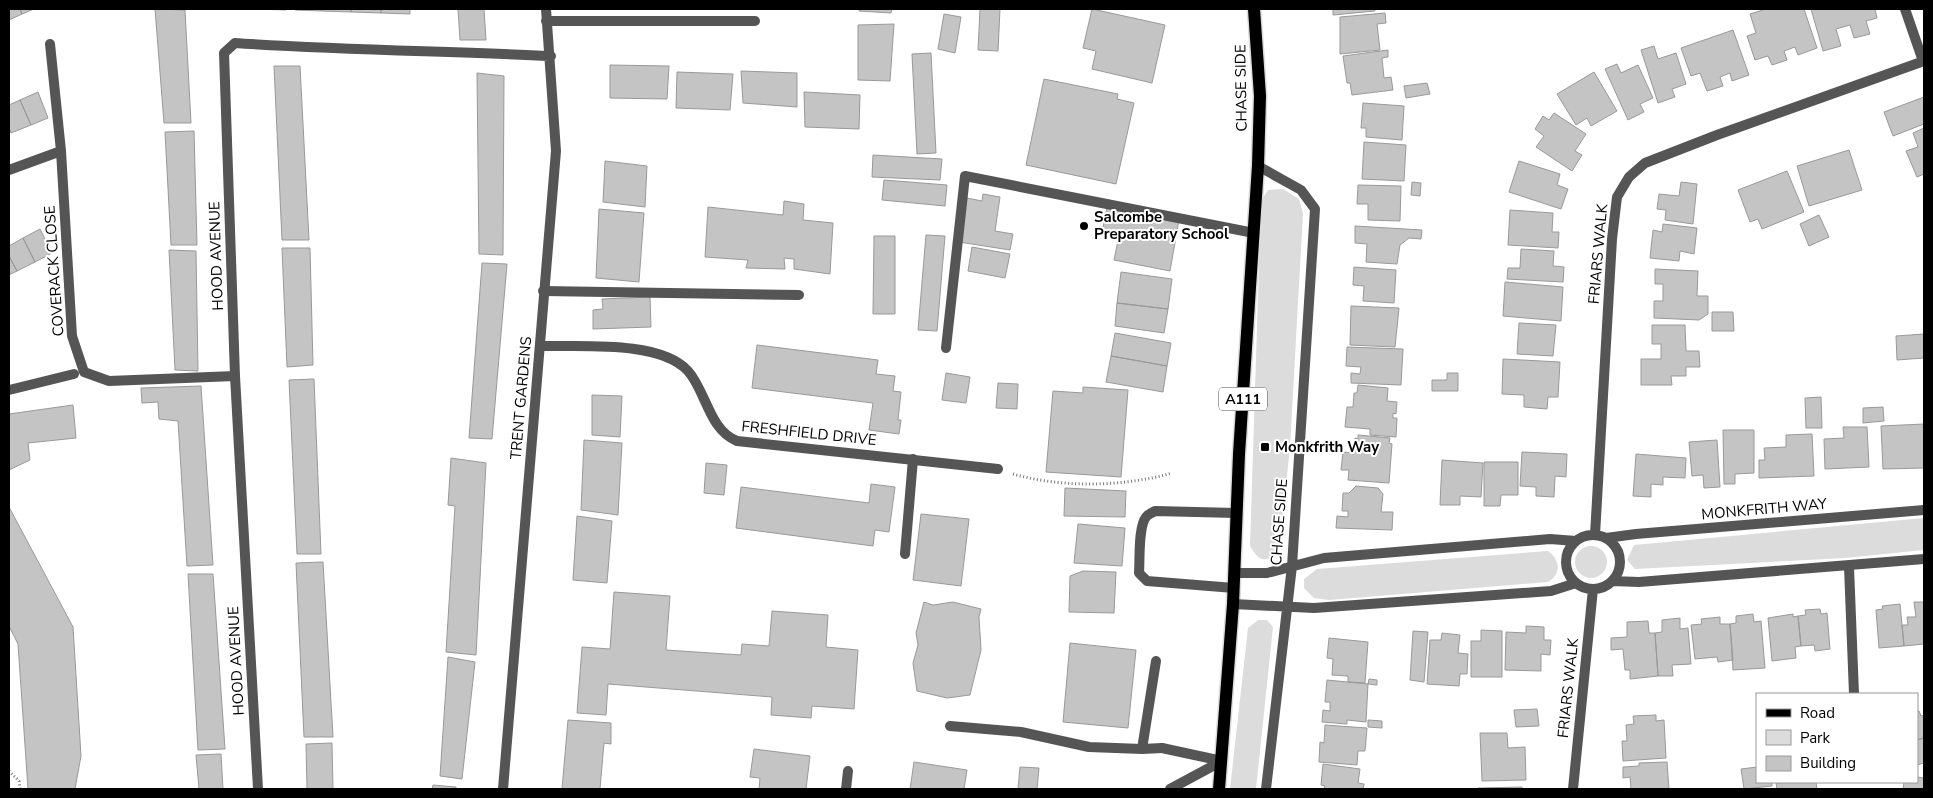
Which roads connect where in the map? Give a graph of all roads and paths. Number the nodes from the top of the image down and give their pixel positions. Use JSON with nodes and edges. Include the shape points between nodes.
{"nodes":[{"id":1,"x":546,"y":9,"type":"edge"},
{"id":2,"x":1254,"y":9,"type":"edge"},
{"id":3,"x":1905,"y":9,"type":"edge"},
{"id":4,"x":546,"y":20,"type":"junction"},
{"id":5,"x":755,"y":21,"type":"dead end"},
{"id":6,"x":50,"y":44,"type":"dead end"},
{"id":7,"x":551,"y":56,"type":"junction"},
{"id":8,"x":1924,"y":61,"type":"edge"},
{"id":9,"x":61,"y":150,"type":"junction"},
{"id":10,"x":1258,"y":166,"type":"junction"},
{"id":11,"x":9,"y":170,"type":"edge"},
{"id":12,"x":1254,"y":233,"type":"junction"},
{"id":13,"x":543,"y":291,"type":"junction"},
{"id":14,"x":799,"y":296,"type":"dead end"},
{"id":15,"x":540,"y":346,"type":"junction"},
{"id":16,"x":946,"y":348,"type":"dead end"},
{"id":17,"x":79,"y":373,"type":"junction"},
{"id":18,"x":235,"y":376,"type":"junction"},
{"id":19,"x":9,"y":390,"type":"edge"},
{"id":20,"x":913,"y":459,"type":"junction"},
{"id":21,"x":998,"y":470,"type":"joint"},
{"id":22,"x":1172,"y":473,"type":"dead end"},
{"id":23,"x":1924,"y":510,"type":"edge"},
{"id":24,"x":1236,"y":513,"type":"junction"},
{"id":25,"x":1595,"y":535,"type":"junction"},
{"id":26,"x":1606,"y":538,"type":"junction"},
{"id":27,"x":1576,"y":541,"type":"junction"},
{"id":28,"x":905,"y":554,"type":"dead end"},
{"id":29,"x":1924,"y":559,"type":"edge"},
{"id":30,"x":1292,"y":566,"type":"junction"},
{"id":31,"x":1849,"y":567,"type":"junction"},
{"id":32,"x":1234,"y":573,"type":"junction"},
{"id":33,"x":1612,"y":581,"type":"junction"},
{"id":34,"x":1576,"y":583,"type":"junction"},
{"id":35,"x":1234,"y":588,"type":"junction"},
{"id":36,"x":1593,"y":589,"type":"junction"},
{"id":37,"x":1233,"y":604,"type":"junction"},
{"id":38,"x":1288,"y":607,"type":"junction"},
{"id":39,"x":1156,"y":661,"type":"dead end"},
{"id":40,"x":1854,"y":693,"type":"edge"},
{"id":41,"x":950,"y":726,"type":"dead end"},
{"id":42,"x":1142,"y":749,"type":"junction"},
{"id":43,"x":1222,"y":761,"type":"junction"},
{"id":44,"x":9,"y":771,"type":"edge"},
{"id":45,"x":848,"y":771,"type":"dead end"},
{"id":46,"x":20,"y":789,"type":"edge"},
{"id":47,"x":258,"y":789,"type":"edge"},
{"id":48,"x":503,"y":789,"type":"edge"},
{"id":49,"x":846,"y":789,"type":"edge"},
{"id":50,"x":1170,"y":789,"type":"edge"},
{"id":51,"x":1219,"y":789,"type":"edge"},
{"id":52,"x":1266,"y":789,"type":"edge"},
{"id":53,"x":1573,"y":789,"type":"edge"}],
"edges":[{"from":1,"to":4,"type":"street","name":"TRENT GARDENS"},
{"from":2,"to":10,"type":"main road","name":"CHASE SIDE","number":"A111","via":[[1260,96]]},
{"from":3,"to":8,"type":"street"},
{"from":4,"to":5,"type":"street"},
{"from":4,"to":7,"type":"street","name":"TRENT GARDENS"},
{"from":6,"to":9,"type":"street","name":"COVERACK CLOSE"},
{"from":7,"to":13,"type":"street","name":"TRENT GARDENS","via":[[556,151]]},
{"from":7,"to":18,"type":"street","name":"HOOD AVENUE","via":[[235,43],[224,53]]},
{"from":8,"to":25,"type":"street","name":"FRIARS WALK","via":[[1717,135],[1645,164],[1629,177],[1617,197],[1612,239]]},
{"from":9,"to":11,"type":"street"},
{"from":9,"to":17,"type":"street","name":"COVERACK CLOSE","via":[[72,336]]},
{"from":10,"to":12,"type":"main road","name":"CHASE SIDE","number":"A111"},
{"from":10,"to":30,"type":"street","name":"CHASE SIDE","via":[[1301,190],[1314,209]]},
{"from":12,"to":16,"type":"street","via":[[965,176]]},
{"from":12,"to":24,"type":"main road","name":"CHASE SIDE","number":"A111"},
{"from":13,"to":14,"type":"street"},
{"from":13,"to":15,"type":"street","name":"TRENT GARDENS"},
{"from":15,"to":20,"type":"street","name":"FRESHFIELD DRIVE","via":[[639,349],[665,356],[687,370],[720,429],[736,441]]},
{"from":15,"to":48,"type":"street","name":"TRENT GARDENS"},
{"from":17,"to":18,"type":"street","via":[[109,381]]},
{"from":17,"to":19,"type":"street"},
{"from":18,"to":47,"type":"street","name":"HOOD AVENUE"},
{"from":20,"to":21,"type":"street","name":"FRESHFIELD DRIVE"},
{"from":20,"to":28,"type":"street"},
{"from":21,"to":22,"type":"path","via":[[1030,479],[1080,483],[1124,483]]},
{"from":23,"to":26,"type":"street","name":"MONKFRITH WAY"},
{"from":24,"to":32,"type":"main road","name":"CHASE SIDE","number":"A111"},
{"from":24,"to":35,"type":"street","via":[[1155,511],[1146,516],[1139,573],[1147,581]]},
{"from":25,"to":26,"type":"street"},
{"from":25,"to":27,"type":"street"},
{"from":26,"to":33,"type":"street","via":[[1614,545],[1620,558]]},
{"from":27,"to":30,"type":"street","via":[[1550,539],[1324,558]]},
{"from":27,"to":34,"type":"street","via":[[1566,561],[1569,575]]},
{"from":29,"to":31,"type":"street"},
{"from":30,"to":32,"type":"street","via":[[1267,573]]},
{"from":30,"to":38,"type":"street","name":"CHASE SIDE"},
{"from":31,"to":33,"type":"street","via":[[1639,582]]},
{"from":31,"to":40,"type":"street"},
{"from":32,"to":35,"type":"main road","name":"CHASE SIDE","number":"A111"},
{"from":33,"to":36,"type":"street"},
{"from":34,"to":36,"type":"street"},
{"from":34,"to":38,"type":"street","via":[[1551,590],[1314,608]]},
{"from":35,"to":37,"type":"main road","name":"CHASE SIDE","number":"A111"},
{"from":36,"to":53,"type":"street","name":"FRIARS WALK"},
{"from":37,"to":38,"type":"street"},
{"from":37,"to":43,"type":"main road","name":"CHASE SIDE","number":"A111"},
{"from":38,"to":52,"type":"street","name":"CHASE SIDE"},
{"from":39,"to":42,"type":"street"},
{"from":41,"to":42,"type":"street","via":[[1021,732],[1090,747]]},
{"from":42,"to":43,"type":"street","via":[[1162,748]]},
{"from":43,"to":50,"type":"street"},
{"from":43,"to":51,"type":"main road","name":"CHASE SIDE","number":"A111"},
{"from":44,"to":46,"type":"path","via":[[19,781]]},
{"from":45,"to":49,"type":"street"}]}
